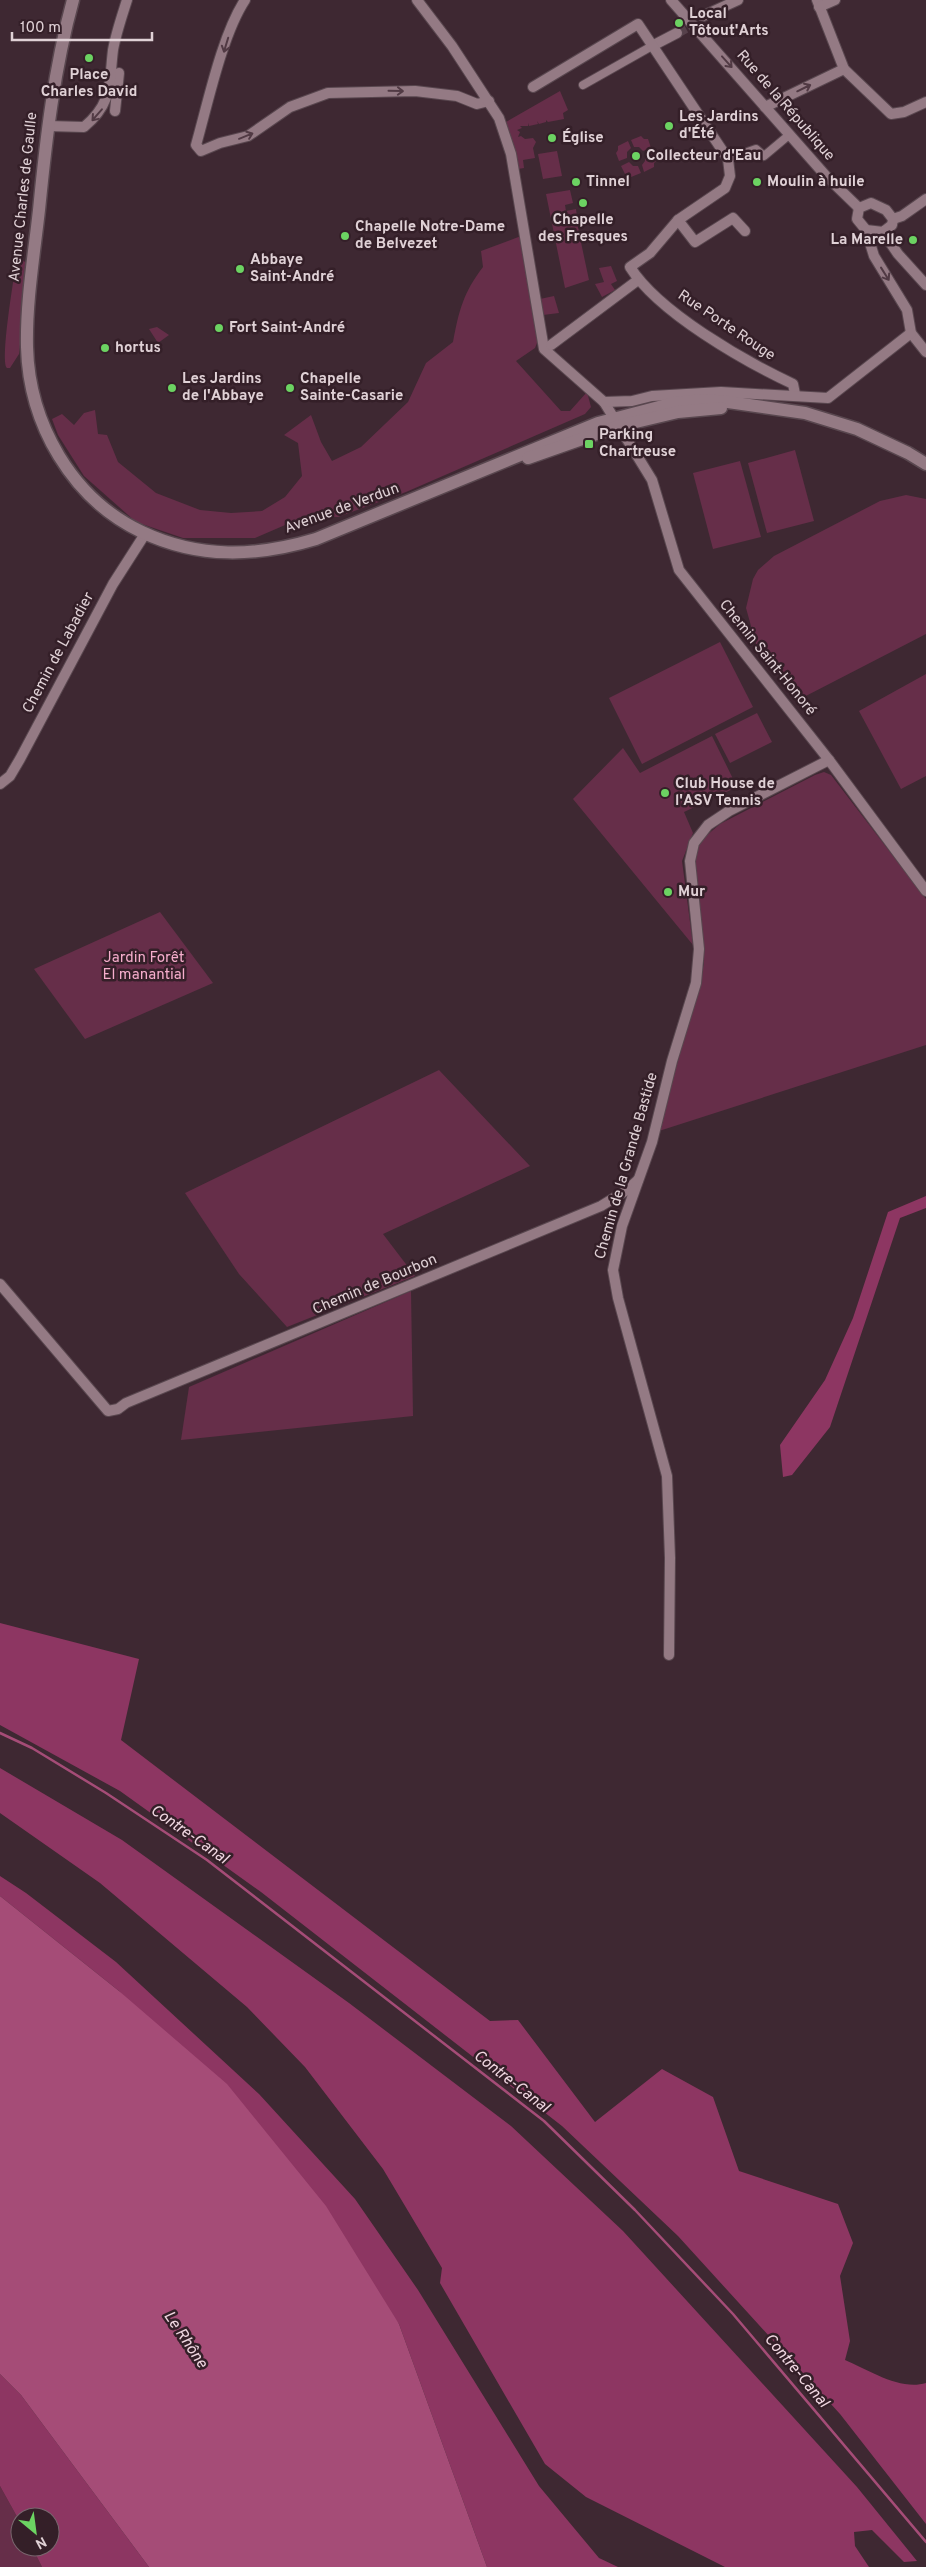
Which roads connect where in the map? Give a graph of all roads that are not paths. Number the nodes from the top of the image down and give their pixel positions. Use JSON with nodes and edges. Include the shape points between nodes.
{"nodes":[{"id":1,"x":73,"y":0,"type":"edge"},
{"id":2,"x":127,"y":0,"type":"edge"},
{"id":3,"x":245,"y":0,"type":"edge"},
{"id":4,"x":417,"y":0,"type":"edge"},
{"id":5,"x":671,"y":0,"type":"edge"},
{"id":6,"x":738,"y":0,"type":"edge"},
{"id":7,"x":836,"y":0,"type":"edge"},
{"id":8,"x":818,"y":3,"type":"edge"},
{"id":9,"x":694,"y":21,"type":"junction"},
{"id":10,"x":677,"y":33,"type":"tunnel mouth"},
{"id":11,"x":652,"y":46,"type":"junction"},
{"id":12,"x":113,"y":58,"type":"junction"},
{"id":13,"x":844,"y":69,"type":"junction"},
{"id":14,"x":583,"y":85,"type":"dead end"},
{"id":15,"x":533,"y":87,"type":"dead end"},
{"id":16,"x":488,"y":101,"type":"junction"},
{"id":17,"x":924,"y":105,"type":"edge"},
{"id":18,"x":765,"y":107,"type":"junction"},
{"id":19,"x":115,"y":111,"type":"dead end"},
{"id":20,"x":48,"y":126,"type":"junction"},
{"id":21,"x":789,"y":135,"type":"junction"},
{"id":22,"x":728,"y":159,"type":"junction"},
{"id":23,"x":924,"y":204,"type":"edge"},
{"id":24,"x":859,"y":208,"type":"junction"},
{"id":25,"x":893,"y":219,"type":"junction"},
{"id":26,"x":678,"y":220,"type":"junction"},
{"id":27,"x":866,"y":230,"type":"junction"},
{"id":28,"x":745,"y":232,"type":"dead end"},
{"id":29,"x":883,"y":232,"type":"junction"},
{"id":30,"x":638,"y":280,"type":"junction"},
{"id":31,"x":926,"y":285,"type":"edge"},
{"id":32,"x":911,"y":333,"type":"junction"},
{"id":33,"x":551,"y":345,"type":"dead end"},
{"id":34,"x":926,"y":352,"type":"edge"},
{"id":35,"x":794,"y":394,"type":"junction"},
{"id":36,"x":604,"y":402,"type":"junction"},
{"id":37,"x":617,"y":422,"type":"junction"},
{"id":38,"x":886,"y":443,"type":"junction"},
{"id":39,"x":926,"y":464,"type":"edge"},
{"id":40,"x":926,"y":472,"type":"edge"},
{"id":41,"x":145,"y":534,"type":"junction"},
{"id":42,"x":829,"y":760,"type":"junction"},
{"id":43,"x":0,"y":784,"type":"edge"},
{"id":44,"x":926,"y":891,"type":"edge"},
{"id":45,"x":639,"y":1179,"type":"junction"},
{"id":46,"x":0,"y":1284,"type":"edge"},
{"id":47,"x":669,"y":1655,"type":"dead end"}],
"edges":[{"from":1,"to":20,"type":"main road","name":"Avenue Charles de Gaulle","via":[[56,72]]},
{"from":2,"to":12,"type":"street"},
{"from":3,"to":16,"type":"street","one_way":true,"via":[[231,27],[214,82],[196,145],[201,152],[248,136],[290,107],[328,93],[415,91],[452,94],[477,104]]},
{"from":4,"to":16,"type":"street","name":"Chemin Saint-Honoré"},
{"from":5,"to":9,"type":"street","name":"Rue de la République"},
{"from":6,"to":9,"type":"street"},
{"from":7,"to":8,"type":"street"},
{"from":8,"to":13,"type":"street"},
{"from":9,"to":18,"type":"street","name":"Rue de la République","one_way":true},
{"from":10,"to":11,"type":"street"},
{"from":11,"to":14,"type":"street"},
{"from":11,"to":15,"type":"street","via":[[638,24]]},
{"from":11,"to":22,"type":"street"},
{"from":12,"to":19,"type":"street","via":[[119,73]]},
{"from":12,"to":20,"type":"street","one_way":true,"via":[[107,99],[99,113],[84,127]]},
{"from":13,"to":17,"type":"street","via":[[891,114]]},
{"from":18,"to":13,"type":"street","one_way":true},
{"from":16,"to":36,"type":"street","name":"Chemin Saint-Honoré","via":[[503,124],[511,154],[544,348]]},
{"from":18,"to":21,"type":"street","name":"Rue de la République"},
{"from":20,"to":41,"type":"main road","name":"Avenue Charles de Gaulle","via":[[28,313],[31,385],[48,438],[75,480],[106,509]]},
{"from":21,"to":22,"type":"street","via":[[764,156],[756,149]]},
{"from":21,"to":24,"type":"street","name":"Rue de la République"},
{"from":22,"to":26,"type":"street","via":[[730,176],[725,188]]},
{"from":23,"to":25,"type":"street"},
{"from":24,"to":25,"type":"street","via":[[865,204],[878,205]]},
{"from":24,"to":27,"type":"street","via":[[857,219]]},
{"from":25,"to":29,"type":"street","via":[[892,225]]},
{"from":26,"to":28,"type":"street","via":[[695,242],[733,218]]},
{"from":26,"to":30,"type":"street","via":[[650,253],[630,267]]},
{"from":27,"to":29,"type":"street"},
{"from":27,"to":32,"type":"street","one_way":true,"via":[[874,256],[908,310]]},
{"from":29,"to":31,"type":"street"},
{"from":30,"to":33,"type":"street"},
{"from":30,"to":35,"type":"street","name":"Rue Porte Rouge","via":[[686,320],[763,370],[793,384]]},
{"from":32,"to":34,"type":"street"},
{"from":32,"to":35,"type":"street","via":[[828,398]]},
{"from":35,"to":36,"type":"street","via":[[721,392]]},
{"from":36,"to":37,"type":"street","name":"Chemin Saint-Honoré"},
{"from":37,"to":38,"type":"main road","name":"Avenue de Verdun","via":[[674,404],[703,400],[782,409],[828,419]]},
{"from":37,"to":41,"type":"main road","name":"Avenue de Verdun","via":[[544,444],[460,482],[316,539],[270,551],[209,553]]},
{"from":37,"to":42,"type":"street","name":"Chemin Saint-Honoré","via":[[652,480],[679,570]]},
{"from":38,"to":39,"type":"main road","name":"Avenue de Verdun"},
{"from":38,"to":40,"type":"main road","name":"Avenue de Verdun"},
{"from":41,"to":43,"type":"street","name":"Chemin de Labadier","via":[[113,584],[20,759],[10,776]]},
{"from":42,"to":44,"type":"street","name":"Chemin Saint-Honoré"},
{"from":42,"to":45,"type":"street","name":"Chemin de la Grande Bastide","via":[[729,811],[708,826],[694,842],[690,862],[700,949],[696,983]]},
{"from":45,"to":46,"type":"street","name":"Chemin de Bourbon","via":[[600,1206],[108,1411]]},
{"from":45,"to":47,"type":"street","name":"Chemin de la Grande Bastide","via":[[622,1226],[613,1270],[667,1476]]}]}
